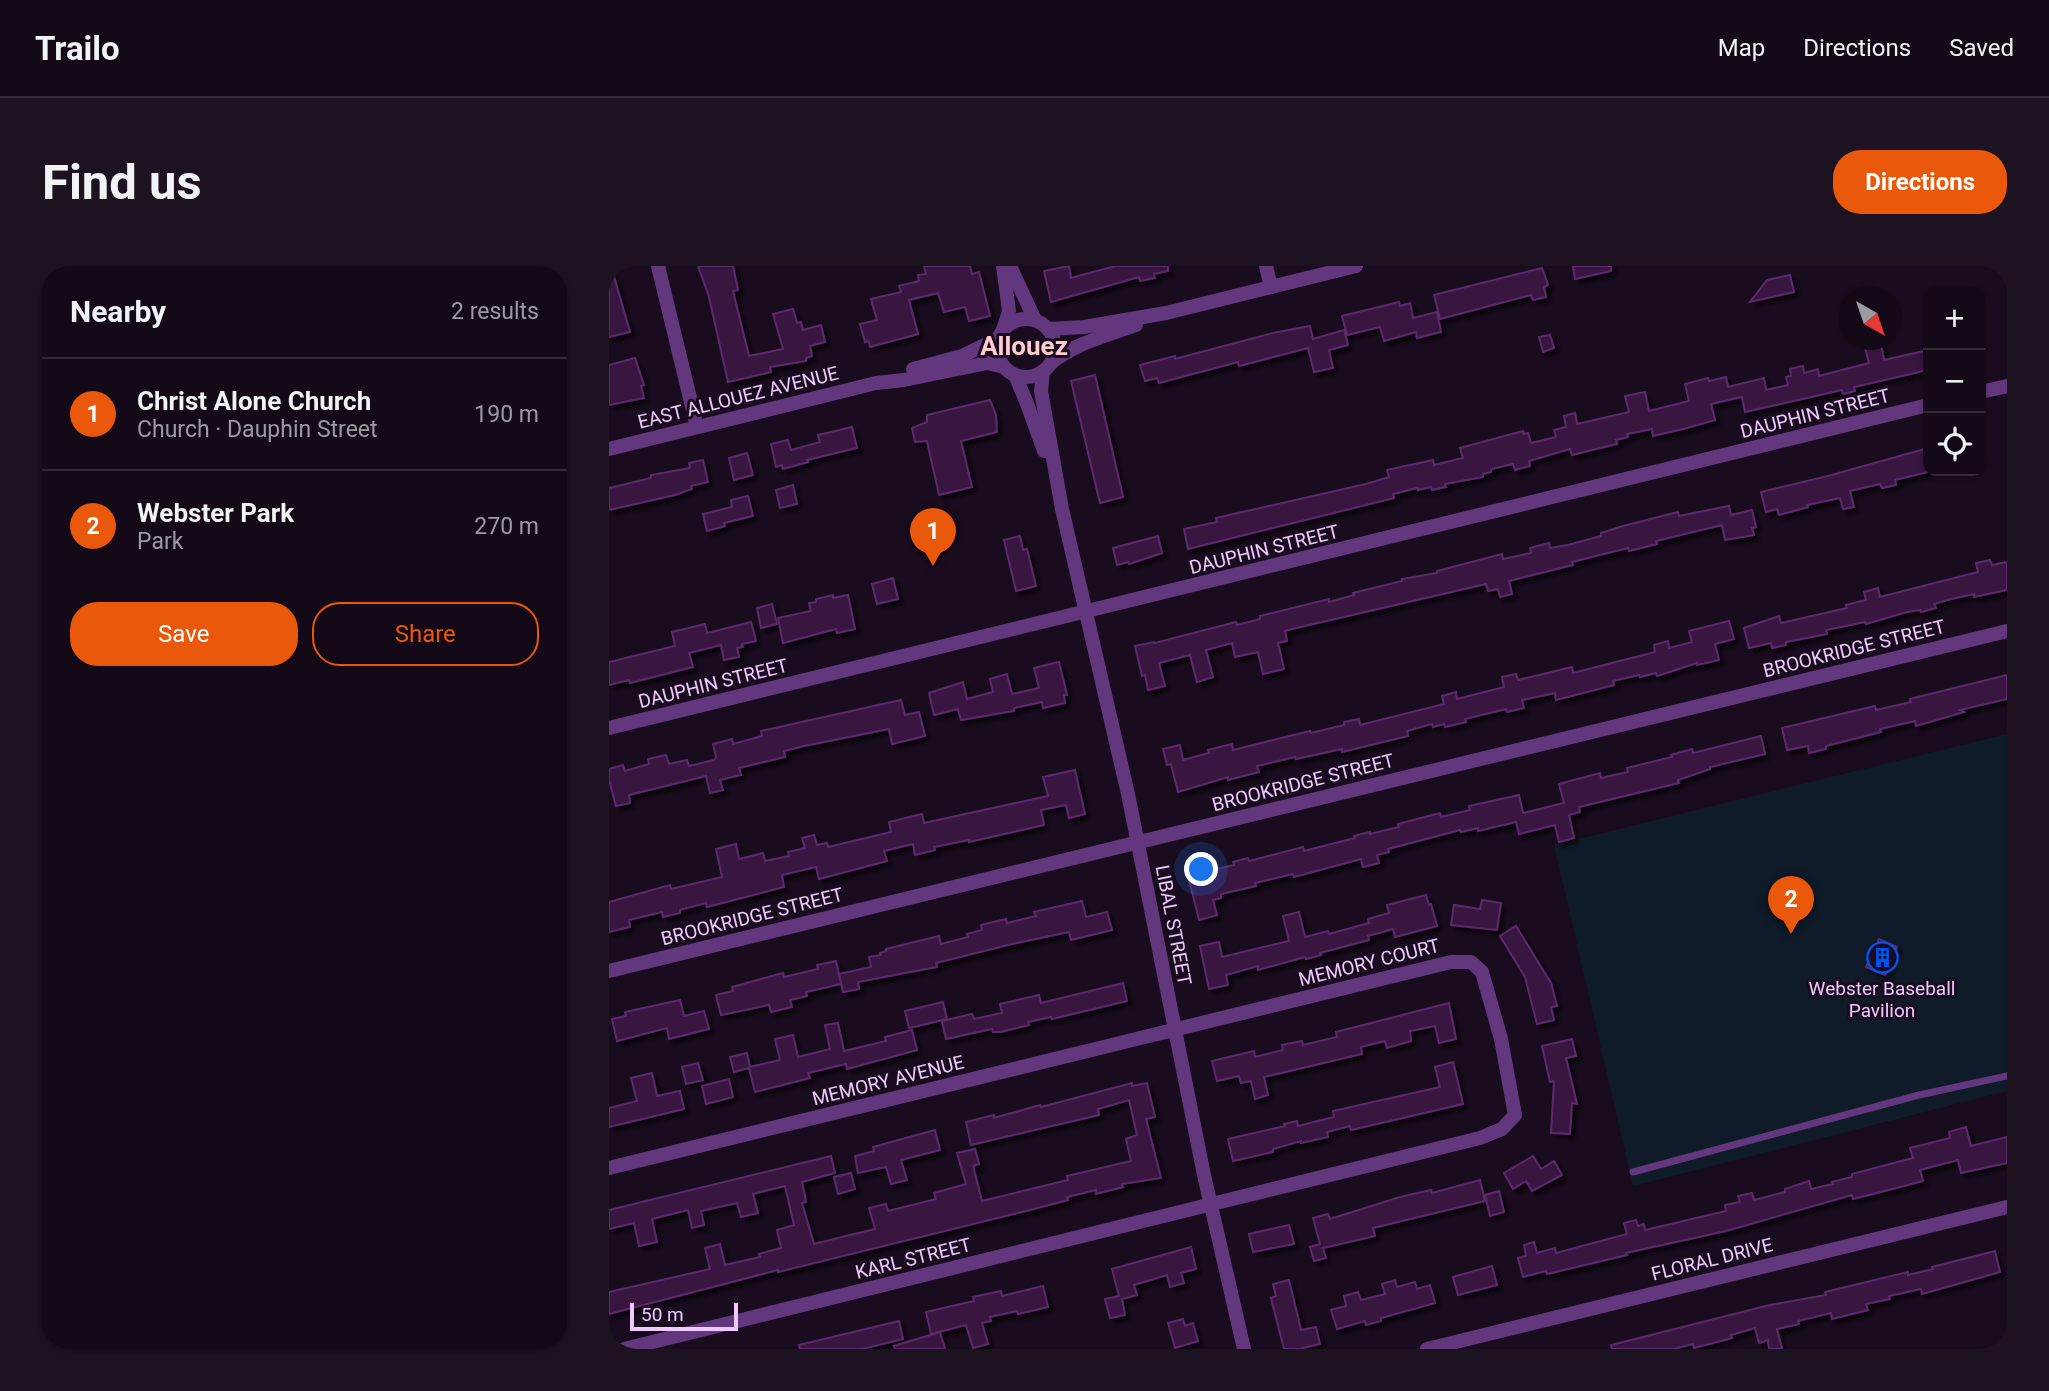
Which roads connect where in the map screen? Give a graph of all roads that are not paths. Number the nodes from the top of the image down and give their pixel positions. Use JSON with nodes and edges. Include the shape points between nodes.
{"nodes":[{"id":1,"x":658,"y":266,"type":"edge"},
{"id":2,"x":1003,"y":266,"type":"edge"},
{"id":3,"x":1010,"y":266,"type":"edge"},
{"id":4,"x":1266,"y":266,"type":"edge"},
{"id":5,"x":1356,"y":266,"type":"edge"},
{"id":6,"x":1271,"y":287,"type":"junction"},
{"id":7,"x":1166,"y":313,"type":"junction"},
{"id":8,"x":1041,"y":324,"type":"junction"},
{"id":9,"x":1001,"y":334,"type":"junction"},
{"id":10,"x":1047,"y":367,"type":"junction"},
{"id":11,"x":1009,"y":371,"type":"junction"},
{"id":12,"x":876,"y":383,"type":"junction"},
{"id":13,"x":2007,"y":386,"type":"edge"},
{"id":14,"x":1986,"y":391,"type":"edge"},
{"id":15,"x":1923,"y":406,"type":"edge"},
{"id":16,"x":697,"y":427,"type":"junction"},
{"id":17,"x":609,"y":449,"type":"edge"},
{"id":18,"x":1062,"y":509,"type":"junction"},
{"id":19,"x":1087,"y":612,"type":"junction"},
{"id":20,"x":2007,"y":631,"type":"edge"},
{"id":21,"x":609,"y":728,"type":"edge"},
{"id":22,"x":1138,"y":842,"type":"junction"},
{"id":23,"x":609,"y":971,"type":"edge"},
{"id":24,"x":1175,"y":1029,"type":"junction"},
{"id":25,"x":2007,"y":1076,"type":"edge"},
{"id":26,"x":609,"y":1168,"type":"edge"},
{"id":27,"x":1633,"y":1172,"type":"dead end"},
{"id":28,"x":1211,"y":1204,"type":"junction"},
{"id":29,"x":2007,"y":1207,"type":"edge"},
{"id":30,"x":624,"y":1349,"type":"edge"},
{"id":31,"x":1244,"y":1349,"type":"edge"},
{"id":32,"x":1427,"y":1349,"type":"edge"}],
"edges":[{"from":1,"to":16,"type":"street"},
{"from":2,"to":9,"type":"street","via":[[1009,311]]},
{"from":3,"to":8,"type":"street"},
{"from":4,"to":6,"type":"street"},
{"from":5,"to":6,"type":"street"},
{"from":6,"to":7,"type":"street"},
{"from":7,"to":8,"type":"street","via":[[1084,327]]},
{"from":7,"to":10,"type":"street","via":[[1079,345]]},
{"from":8,"to":9,"type":"street","via":[[1018,320]]},
{"from":8,"to":10,"type":"street","via":[[1055,345]]},
{"from":9,"to":11,"type":"street","via":[[997,353]]},
{"from":9,"to":12,"type":"street","name":"EAST ALLOUEZ AVENUE","via":[[962,356]]},
{"from":10,"to":11,"type":"street","via":[[1024,377]]},
{"from":10,"to":18,"type":"street","name":"LIBAL STREET","via":[[1041,391]]},
{"from":11,"to":12,"type":"street","name":"EAST ALLOUEZ AVENUE","via":[[986,363]]},
{"from":11,"to":18,"type":"street","name":"LIBAL STREET","via":[[1026,401]]},
{"from":12,"to":16,"type":"street","name":"EAST ALLOUEZ AVENUE"},
{"from":13,"to":14,"type":"street"},
{"from":15,"to":19,"type":"street","name":"DAUPHIN STREET"},
{"from":16,"to":17,"type":"street","name":"EAST ALLOUEZ AVENUE"},
{"from":18,"to":19,"type":"street","name":"LIBAL STREET"},
{"from":19,"to":21,"type":"street","name":"DAUPHIN STREET"},
{"from":19,"to":22,"type":"street","name":"LIBAL STREET"},
{"from":20,"to":22,"type":"street","name":"BROOKRIDGE STREET"},
{"from":22,"to":23,"type":"street","name":"BROOKRIDGE STREET"},
{"from":22,"to":24,"type":"street","name":"LIBAL STREET"},
{"from":24,"to":26,"type":"street","name":"MEMORY AVENUE"},
{"from":24,"to":28,"type":"street","name":"LIBAL STREET"},
{"from":24,"to":28,"type":"street","name":"MEMORY COURT","via":[[1451,962],[1471,962],[1482,972],[1501,1039],[1515,1115],[1502,1129]]},
{"from":25,"to":27,"type":"lane"},
{"from":28,"to":30,"type":"street","name":"KARL STREET"},
{"from":28,"to":31,"type":"street","name":"LIBAL STREET"},
{"from":29,"to":32,"type":"street","name":"FLORAL DRIVE"}]}
